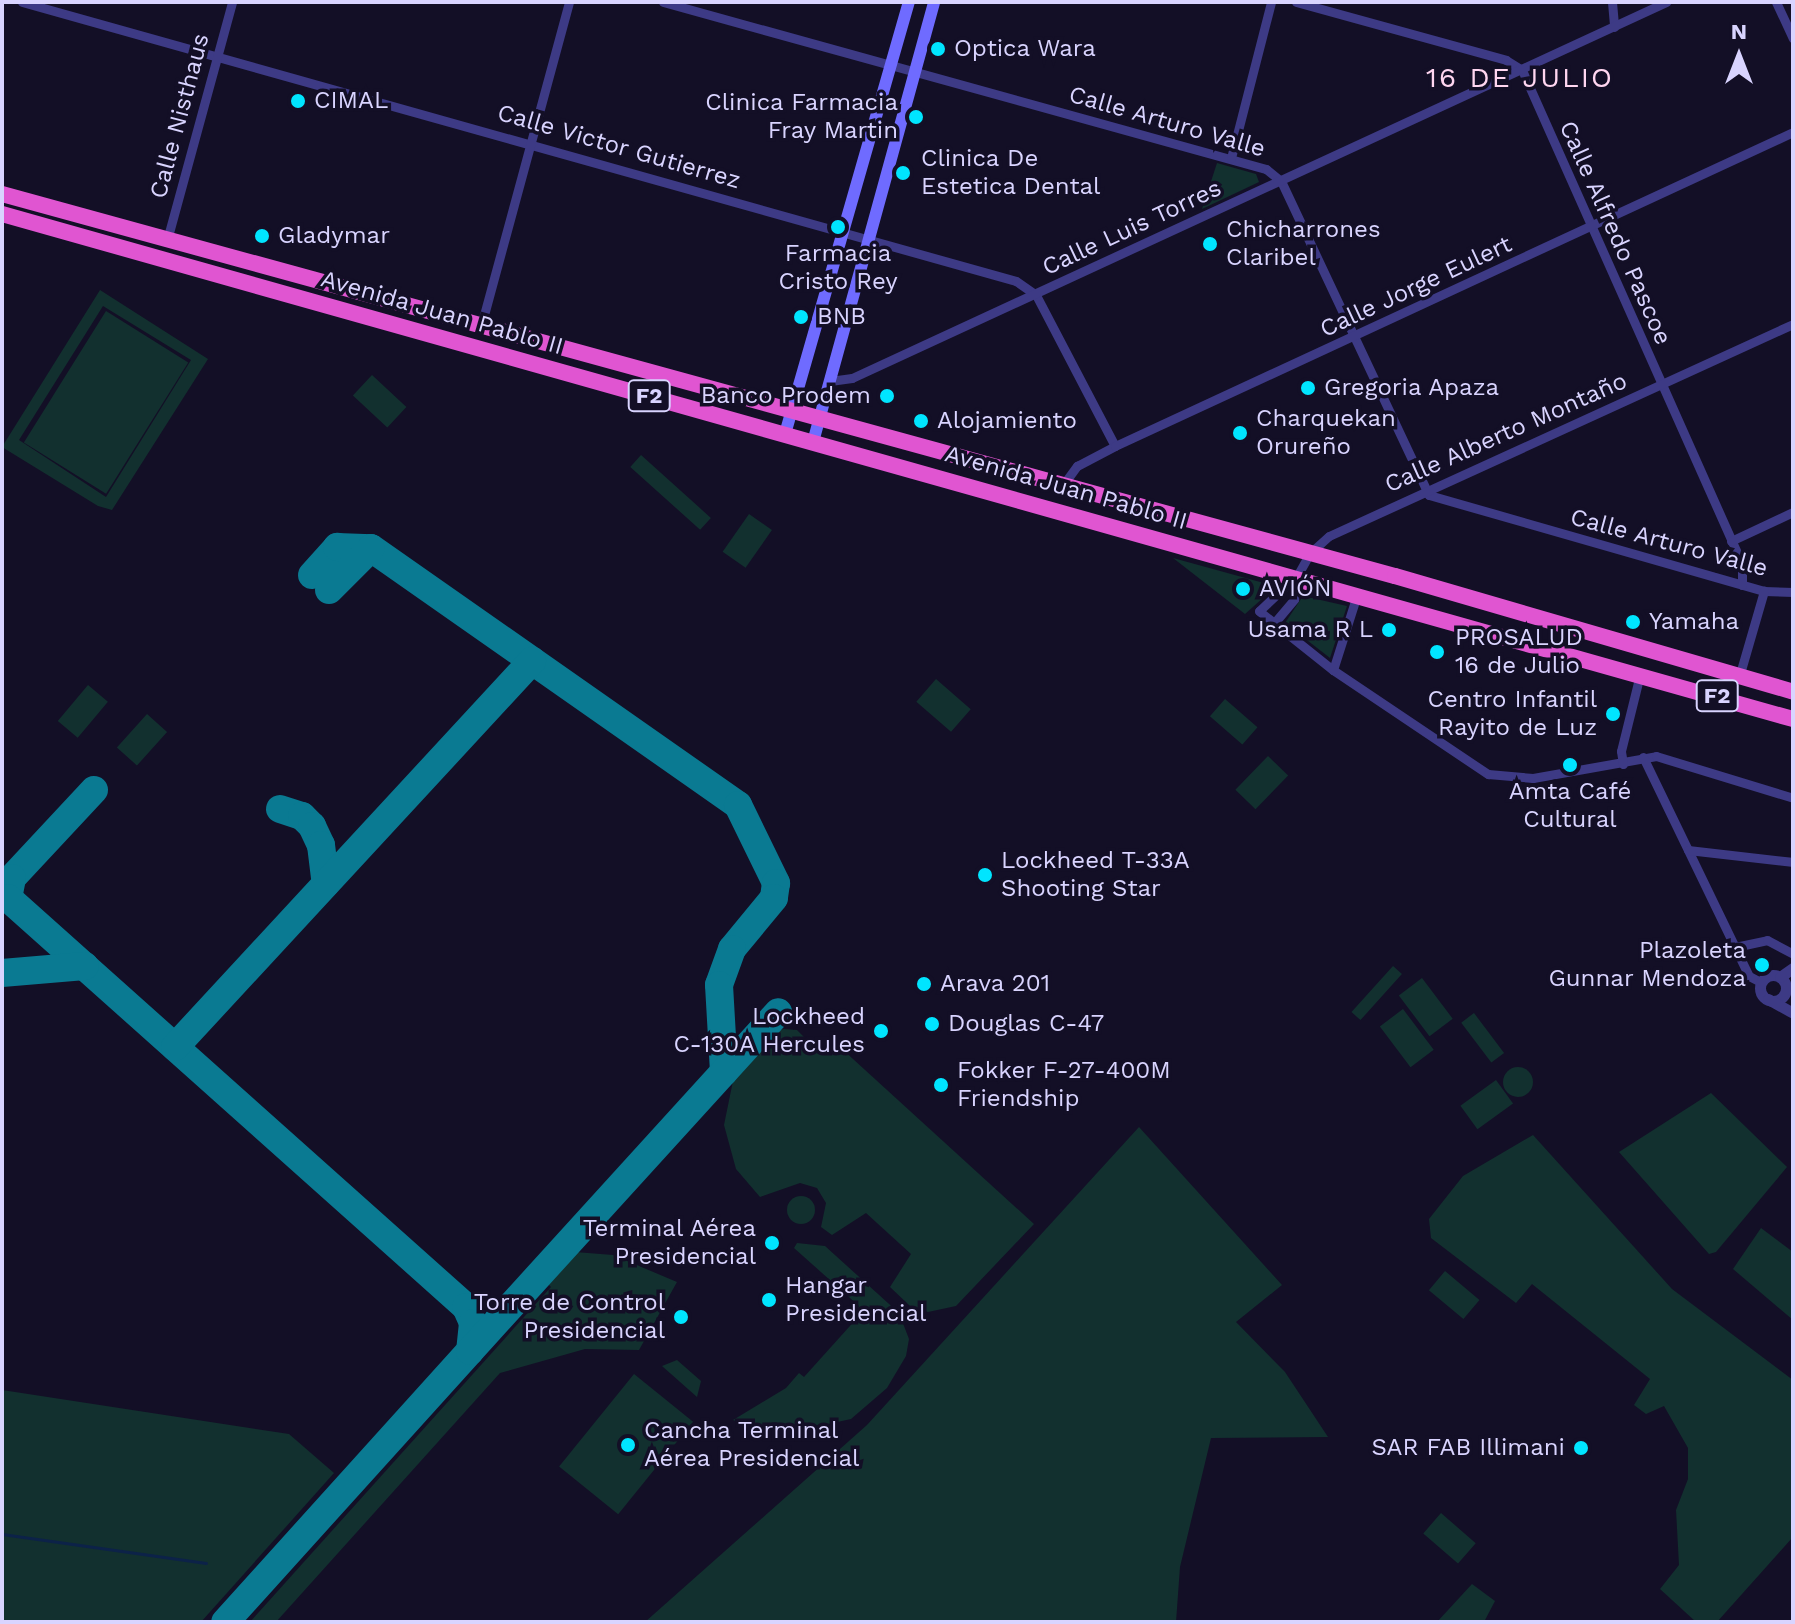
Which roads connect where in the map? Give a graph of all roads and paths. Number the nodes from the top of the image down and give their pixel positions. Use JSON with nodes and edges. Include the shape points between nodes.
{"nodes":[{"id":1,"x":22,"y":2,"type":"edge"},
{"id":2,"x":232,"y":2,"type":"edge"},
{"id":3,"x":569,"y":2,"type":"edge"},
{"id":4,"x":663,"y":2,"type":"edge"},
{"id":5,"x":909,"y":2,"type":"edge"},
{"id":6,"x":934,"y":2,"type":"edge"},
{"id":7,"x":1271,"y":2,"type":"edge"},
{"id":8,"x":1296,"y":2,"type":"edge"},
{"id":9,"x":1612,"y":2,"type":"edge"},
{"id":10,"x":1666,"y":2,"type":"edge"},
{"id":11,"x":1776,"y":2,"type":"edge"},
{"id":12,"x":1614,"y":27,"type":"junction"},
{"id":13,"x":1793,"y":38,"type":"edge"},
{"id":14,"x":217,"y":57,"type":"junction"},
{"id":15,"x":891,"y":67,"type":"junction"},
{"id":16,"x":1522,"y":70,"type":"junction"},
{"id":17,"x":914,"y":74,"type":"junction"},
{"id":18,"x":1793,"y":132,"type":"edge"},
{"id":19,"x":530,"y":143,"type":"junction"},
{"id":20,"x":1231,"y":158,"type":"junction"},
{"id":21,"x":1281,"y":181,"type":"junction"},
{"id":22,"x":2,"y":194,"type":"edge"},
{"id":23,"x":2,"y":214,"type":"edge"},
{"id":24,"x":1591,"y":228,"type":"junction"},
{"id":25,"x":843,"y":231,"type":"junction"},
{"id":26,"x":869,"y":238,"type":"junction"},
{"id":27,"x":167,"y":240,"type":"junction"},
{"id":28,"x":1036,"y":295,"type":"junction"},
{"id":29,"x":1793,"y":324,"type":"edge"},
{"id":30,"x":481,"y":326,"type":"junction"},
{"id":31,"x":1354,"y":337,"type":"junction"},
{"id":32,"x":830,"y":381,"type":"junction"},
{"id":33,"x":1660,"y":385,"type":"junction"},
{"id":34,"x":793,"y":411,"type":"junction"},
{"id":35,"x":820,"y":419,"type":"junction"},
{"id":36,"x":785,"y":434,"type":"junction"},
{"id":37,"x":813,"y":442,"type":"junction"},
{"id":38,"x":1115,"y":446,"type":"junction"},
{"id":39,"x":1063,"y":485,"type":"junction"},
{"id":40,"x":1426,"y":491,"type":"junction"},
{"id":41,"x":1793,"y":512,"type":"edge"},
{"id":42,"x":1731,"y":541,"type":"junction"},
{"id":43,"x":1310,"y":553,"type":"junction"},
{"id":44,"x":1296,"y":578,"type":"junction"},
{"id":45,"x":1742,"y":585,"type":"junction"},
{"id":46,"x":1764,"y":591,"type":"junction"},
{"id":47,"x":1793,"y":592,"type":"edge"},
{"id":48,"x":1357,"y":595,"type":"junction"},
{"id":49,"x":1275,"y":622,"type":"junction"},
{"id":50,"x":1333,"y":670,"type":"junction"},
{"id":51,"x":1640,"y":674,"type":"junction"},
{"id":52,"x":1739,"y":677,"type":"junction"},
{"id":53,"x":1793,"y":692,"type":"edge"},
{"id":54,"x":1793,"y":719,"type":"edge"},
{"id":55,"x":1643,"y":757,"type":"junction"},
{"id":56,"x":1623,"y":764,"type":"junction"},
{"id":57,"x":1793,"y":798,"type":"edge"},
{"id":58,"x":1688,"y":850,"type":"junction"},
{"id":59,"x":1793,"y":862,"type":"edge"},
{"id":60,"x":1735,"y":947,"type":"junction"},
{"id":61,"x":1793,"y":954,"type":"edge"},
{"id":62,"x":1793,"y":968,"type":"edge"},
{"id":63,"x":1782,"y":980,"type":"junction"},
{"id":64,"x":1761,"y":982,"type":"junction"},
{"id":65,"x":1793,"y":994,"type":"edge"},
{"id":66,"x":1767,"y":999,"type":"junction"},
{"id":67,"x":1793,"y":1013,"type":"edge"}],
"edges":[{"from":1,"to":14,"type":"street","name":"Calle Victor Gutierrez"},
{"from":2,"to":14,"type":"street","name":"Calle Nisthaus"},
{"from":3,"to":19,"type":"street"},
{"from":4,"to":15,"type":"street","name":"Calle Arturo Valle"},
{"from":5,"to":15,"type":"main road"},
{"from":6,"to":17,"type":"main road"},
{"from":7,"to":20,"type":"street"},
{"from":8,"to":16,"type":"street","via":[[1506,60]]},
{"from":9,"to":12,"type":"street"},
{"from":10,"to":12,"type":"street","name":"Calle Luis Torres"},
{"from":11,"to":13,"type":"street"},
{"from":12,"to":16,"type":"street","name":"Calle Luis Torres"},
{"from":14,"to":19,"type":"street","name":"Calle Victor Gutierrez"},
{"from":14,"to":27,"type":"street","name":"Calle Nisthaus"},
{"from":15,"to":17,"type":"street","name":"Calle Arturo Valle"},
{"from":15,"to":25,"type":"main road"},
{"from":16,"to":21,"type":"street","name":"Calle Luis Torres"},
{"from":16,"to":24,"type":"street","name":"Calle Alfredo Pascoe"},
{"from":17,"to":20,"type":"street","name":"Calle Arturo Valle"},
{"from":17,"to":26,"type":"main road"},
{"from":18,"to":24,"type":"street","name":"Calle Jorge Eulert"},
{"from":19,"to":25,"type":"street","name":"Calle Victor Gutierrez"},
{"from":19,"to":30,"type":"street"},
{"from":20,"to":21,"type":"street","name":"Calle Arturo Valle","via":[[1266,169]]},
{"from":21,"to":28,"type":"street","name":"Calle Luis Torres"},
{"from":21,"to":31,"type":"street","name":"Calle Arturo Valle"},
{"from":22,"to":27,"type":"highway","name":"Avenida Juan Pablo II","number":"F2"},
{"from":23,"to":36,"type":"highway","name":"Avenida Juan Pablo II","number":"F2"},
{"from":24,"to":31,"type":"street","name":"Calle Jorge Eulert"},
{"from":24,"to":33,"type":"street","name":"Calle Alfredo Pascoe"},
{"from":25,"to":26,"type":"street","name":"Calle Victor Gutierrez"},
{"from":25,"to":34,"type":"main road"},
{"from":26,"to":28,"type":"street","name":"Calle Victor Gutierrez","via":[[1003,275]]},
{"from":26,"to":32,"type":"main road"},
{"from":27,"to":30,"type":"highway","name":"Avenida Juan Pablo II","number":"F2"},
{"from":28,"to":32,"type":"street","name":"Calle Luis Torres","via":[[852,378]]},
{"from":28,"to":38,"type":"street"},
{"from":29,"to":33,"type":"street","name":"Calle Alberto Montaño"},
{"from":30,"to":34,"type":"highway","name":"Avenida Juan Pablo II","number":"F2"},
{"from":31,"to":38,"type":"street","name":"Calle Jorge Eulert"},
{"from":31,"to":40,"type":"street","name":"Calle Arturo Valle"},
{"from":32,"to":35,"type":"main road"},
{"from":33,"to":40,"type":"street","name":"Calle Alberto Montaño"},
{"from":33,"to":42,"type":"street","name":"Calle Alfredo Pascoe"},
{"from":34,"to":35,"type":"highway","name":"Avenida Juan Pablo II","number":"F2"},
{"from":34,"to":36,"type":"main road"},
{"from":35,"to":37,"type":"main road"},
{"from":35,"to":39,"type":"highway","name":"Avenida Juan Pablo II","number":"F2"},
{"from":36,"to":37,"type":"highway","name":"Avenida Juan Pablo II","number":"F2"},
{"from":37,"to":44,"type":"highway","name":"Avenida Juan Pablo II","number":"F2"},
{"from":38,"to":39,"type":"street","name":"Calle Jorge Eulert","via":[[1077,466]]},
{"from":39,"to":43,"type":"highway","name":"Avenida Juan Pablo II","number":"F2"},
{"from":40,"to":43,"type":"street","name":"Calle Alberto Montaño","via":[[1329,536]]},
{"from":40,"to":45,"type":"street","name":"Calle Arturo Valle","via":[[1444,502]]},
{"from":41,"to":42,"type":"street"},
{"from":42,"to":45,"type":"street","name":"Calle Alfredo Pascoe","via":[[1744,571]]},
{"from":43,"to":44,"type":"street","name":"Calle Alberto Montaño"},
{"from":43,"to":52,"type":"highway","name":"Avenida Juan Pablo II","number":"F2"},
{"from":44,"to":48,"type":"highway","name":"Avenida Juan Pablo II","number":"F2"},
{"from":44,"to":49,"type":"street","via":[[1294,599]]},
{"from":44,"to":49,"type":"street","via":[[1259,611]]},
{"from":45,"to":46,"type":"street","name":"Calle Arturo Valle"},
{"from":46,"to":47,"type":"street","name":"Calle Arturo Valle"},
{"from":46,"to":52,"type":"street"},
{"from":48,"to":50,"type":"street"},
{"from":48,"to":51,"type":"highway","name":"Avenida Juan Pablo II","number":"F2"},
{"from":49,"to":50,"type":"street"},
{"from":50,"to":56,"type":"street","via":[[1488,774],[1533,778]]},
{"from":51,"to":54,"type":"highway","name":"Avenida Juan Pablo II","number":"F2"},
{"from":51,"to":56,"type":"street","via":[[1621,751]]},
{"from":52,"to":53,"type":"highway","name":"Avenida Juan Pablo II","number":"F2"},
{"from":55,"to":56,"type":"street"},
{"from":55,"to":57,"type":"street","via":[[1656,756]]},
{"from":55,"to":58,"type":"street"},
{"from":58,"to":59,"type":"street"},
{"from":58,"to":60,"type":"street"},
{"from":60,"to":61,"type":"street","via":[[1767,940]]},
{"from":60,"to":64,"type":"street","via":[[1749,976]]},
{"from":62,"to":63,"type":"street"},
{"from":63,"to":64,"type":"street","via":[[1767,976]]},
{"from":63,"to":65,"type":"street"},
{"from":63,"to":66,"type":"street","via":[[1780,998]]},
{"from":64,"to":66,"type":"street"},
{"from":66,"to":67,"type":"street"}]}
